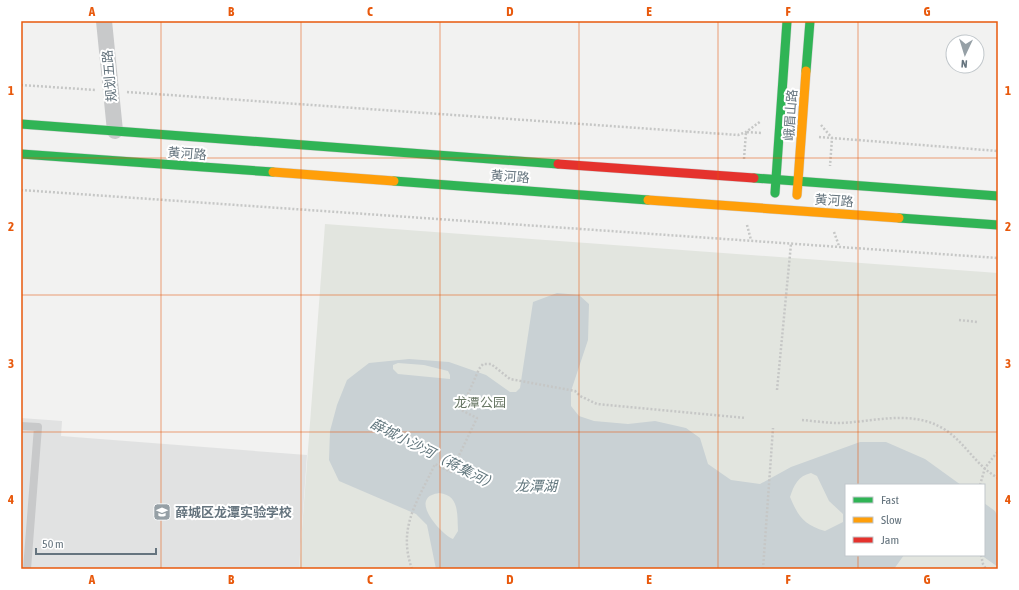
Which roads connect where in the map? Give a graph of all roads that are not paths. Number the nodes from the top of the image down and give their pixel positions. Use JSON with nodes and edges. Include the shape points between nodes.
{"nodes":[{"id":1,"x":104,"y":21,"type":"edge"},
{"id":2,"x":787,"y":21,"type":"edge"},
{"id":3,"x":810,"y":21,"type":"edge"},
{"id":4,"x":21,"y":124,"type":"edge"},
{"id":5,"x":115,"y":131,"type":"junction"},
{"id":6,"x":21,"y":154,"type":"edge"},
{"id":7,"x":776,"y":180,"type":"junction"},
{"id":8,"x":798,"y":181,"type":"junction"},
{"id":9,"x":998,"y":196,"type":"edge"},
{"id":10,"x":774,"y":208,"type":"junction"},
{"id":11,"x":796,"y":210,"type":"junction"},
{"id":12,"x":998,"y":225,"type":"edge"},
{"id":13,"x":21,"y":426,"type":"edge"},
{"id":14,"x":28,"y":569,"type":"edge"}],
"edges":[{"from":1,"to":5,"type":"street","name":"规划五路"},
{"from":2,"to":7,"type":"main road","name":"峨眉山路"},
{"from":3,"to":8,"type":"main road","name":"峨眉山路"},
{"from":4,"to":5,"type":"main road","name":"黄河路"},
{"from":5,"to":7,"type":"main road","name":"黄河路"},
{"from":6,"to":10,"type":"main road","name":"黄河路"},
{"from":7,"to":8,"type":"main road","name":"黄河路"},
{"from":7,"to":10,"type":"main road","name":"峨眉山路"},
{"from":8,"to":9,"type":"main road","name":"黄河路"},
{"from":8,"to":11,"type":"main road","name":"峨眉山路"},
{"from":10,"to":11,"type":"main road","name":"黄河路"},
{"from":11,"to":12,"type":"main road","name":"黄河路"},
{"from":13,"to":14,"type":"lane","via":[[38,427]]}]}
